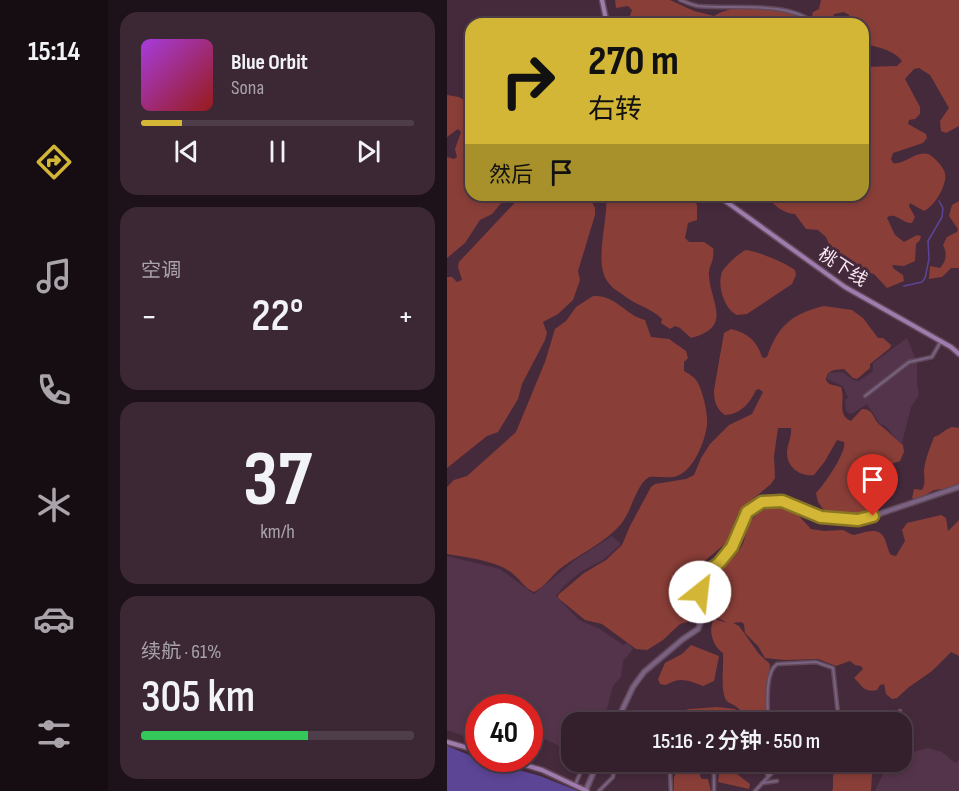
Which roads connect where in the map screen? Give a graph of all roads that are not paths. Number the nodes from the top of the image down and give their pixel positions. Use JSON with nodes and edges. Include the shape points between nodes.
{"nodes":[{"id":1,"x":602,"y":0,"type":"edge"},
{"id":2,"x":680,"y":0,"type":"edge"},
{"id":3,"x":754,"y":2,"type":"dead end"},
{"id":4,"x":779,"y":4,"type":"dead end"},
{"id":5,"x":606,"y":18,"type":"edge"},
{"id":6,"x":809,"y":18,"type":"edge"},
{"id":7,"x":725,"y":201,"type":"edge"},
{"id":8,"x":941,"y":341,"type":"junction"},
{"id":9,"x":959,"y":354,"type":"edge"},
{"id":10,"x":865,"y":396,"type":"dead end"},
{"id":11,"x":959,"y":487,"type":"edge"},
{"id":12,"x":621,"y":712,"type":"edge"},
{"id":13,"x":768,"y":712,"type":"edge"},
{"id":14,"x":838,"y":712,"type":"edge"},
{"id":15,"x":447,"y":742,"type":"edge"},
{"id":16,"x":465,"y":747,"type":"edge"},
{"id":17,"x":543,"y":770,"type":"edge"},
{"id":18,"x":581,"y":772,"type":"edge"},
{"id":19,"x":594,"y":772,"type":"edge"},
{"id":20,"x":614,"y":772,"type":"edge"},
{"id":21,"x":670,"y":772,"type":"edge"},
{"id":22,"x":714,"y":772,"type":"edge"},
{"id":23,"x":766,"y":772,"type":"edge"},
{"id":24,"x":772,"y":772,"type":"edge"},
{"id":25,"x":768,"y":776,"type":"junction"},
{"id":26,"x":777,"y":781,"type":"dead end"},
{"id":27,"x":762,"y":783,"type":"junction"},
{"id":28,"x":575,"y":785,"type":"junction"},
{"id":29,"x":587,"y":791,"type":"edge"},
{"id":30,"x":599,"y":791,"type":"edge"},
{"id":31,"x":671,"y":791,"type":"edge"},
{"id":32,"x":714,"y":791,"type":"edge"},
{"id":33,"x":755,"y":791,"type":"edge"}],
"edges":[{"from":1,"to":5,"type":"main road"},
{"from":2,"to":3,"type":"street","via":[[696,6]]},
{"from":4,"to":6,"type":"street"},
{"from":7,"to":8,"type":"main road","name":"桃下线","via":[[845,287]]},
{"from":8,"to":9,"type":"main road","name":"桃下线"},
{"from":8,"to":10,"type":"street","via":[[932,357],[909,362]]},
{"from":11,"to":12,"type":"street","via":[[858,520],[821,517],[782,501],[762,502],[754,507],[747,512],[732,547],[705,573],[700,592],[703,616],[698,629],[644,672]]},
{"from":13,"to":14,"type":"street","via":[[773,666],[814,662],[833,668]]},
{"from":15,"to":16,"type":"main road"},
{"from":17,"to":28,"type":"main road"},
{"from":18,"to":28,"type":"street"},
{"from":19,"to":29,"type":"street"},
{"from":20,"to":30,"type":"street"},
{"from":21,"to":31,"type":"street"},
{"from":22,"to":32,"type":"street"},
{"from":23,"to":25,"type":"street"},
{"from":24,"to":25,"type":"street"},
{"from":25,"to":27,"type":"street"},
{"from":26,"to":27,"type":"street"},
{"from":27,"to":33,"type":"street"},
{"from":28,"to":29,"type":"main road"}]}
